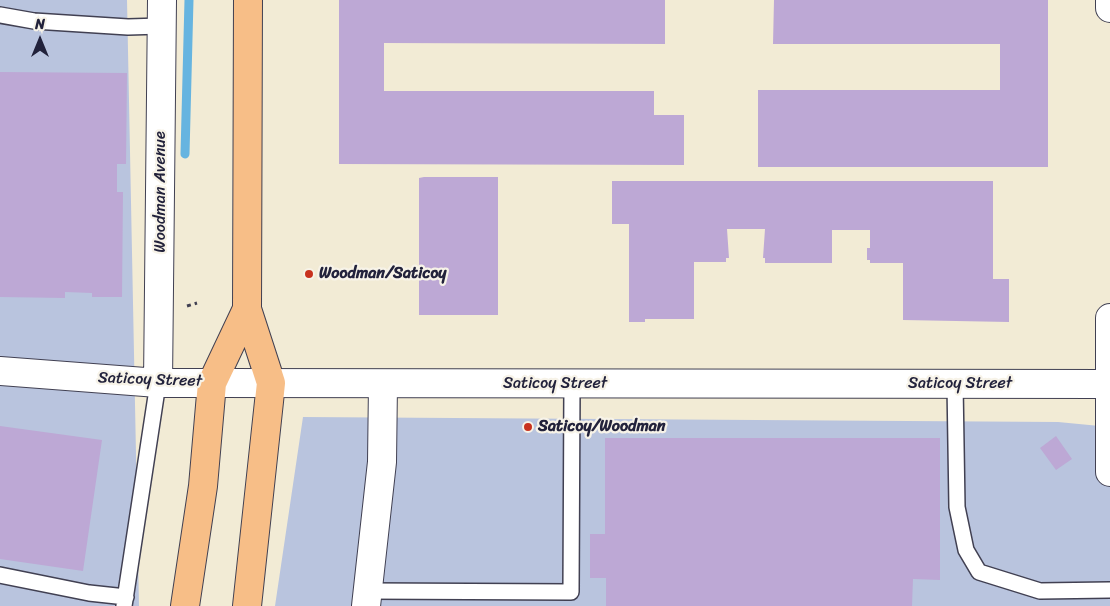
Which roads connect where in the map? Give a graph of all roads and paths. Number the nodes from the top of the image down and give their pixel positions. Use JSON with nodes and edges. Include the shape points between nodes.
{"nodes":[{"id":1,"x":248,"y":0,"type":"edge"},
{"id":2,"x":1110,"y":0,"type":"edge"},
{"id":3,"x":1110,"y":8,"type":"edge"},
{"id":4,"x":162,"y":13,"type":"edge"},
{"id":5,"x":0,"y":15,"type":"edge"},
{"id":6,"x":247,"y":309,"type":"junction"},
{"id":7,"x":1110,"y":318,"type":"edge"},
{"id":8,"x":0,"y":371,"type":"edge"},
{"id":9,"x":158,"y":383,"type":"junction"},
{"id":10,"x":212,"y":383,"type":"junction"},
{"id":11,"x":271,"y":383,"type":"junction"},
{"id":12,"x":383,"y":384,"type":"junction"},
{"id":13,"x":572,"y":384,"type":"junction"},
{"id":14,"x":955,"y":384,"type":"junction"},
{"id":15,"x":1110,"y":384,"type":"edge"},
{"id":16,"x":1110,"y":472,"type":"edge"},
{"id":17,"x":0,"y":575,"type":"edge"},
{"id":18,"x":1110,"y":590,"type":"edge"},
{"id":19,"x":367,"y":598,"type":"edge"},
{"id":20,"x":125,"y":601,"type":"edge"},
{"id":21,"x":184,"y":606,"type":"edge"},
{"id":22,"x":247,"y":606,"type":"edge"}],
"edges":[{"from":1,"to":6,"type":"main road"},
{"from":2,"to":3,"type":"street"},
{"from":4,"to":5,"type":"lane","via":[[128,27],[34,21]]},
{"from":4,"to":9,"type":"street","name":"Woodman Avenue"},
{"from":6,"to":10,"type":"main road"},
{"from":6,"to":11,"type":"main road"},
{"from":7,"to":15,"type":"street"},
{"from":8,"to":9,"type":"street","name":"Saticoy Street"},
{"from":9,"to":10,"type":"street","name":"Saticoy Street"},
{"from":9,"to":20,"type":"lane"},
{"from":10,"to":11,"type":"street","name":"Saticoy Street"},
{"from":10,"to":21,"type":"main road","via":[[203,486]]},
{"from":11,"to":12,"type":"street","name":"Saticoy Street"},
{"from":11,"to":22,"type":"main road"},
{"from":12,"to":13,"type":"street","name":"Saticoy Street"},
{"from":12,"to":19,"type":"street","via":[[382,462]]},
{"from":13,"to":14,"type":"street","name":"Saticoy Street"},
{"from":13,"to":19,"type":"lane","via":[[571,592]]},
{"from":14,"to":15,"type":"street","name":"Saticoy Street"},
{"from":14,"to":18,"type":"lane","via":[[957,507],[966,550],[979,572],[1040,591]]},
{"from":15,"to":16,"type":"street"},
{"from":17,"to":20,"type":"lane"}]}
